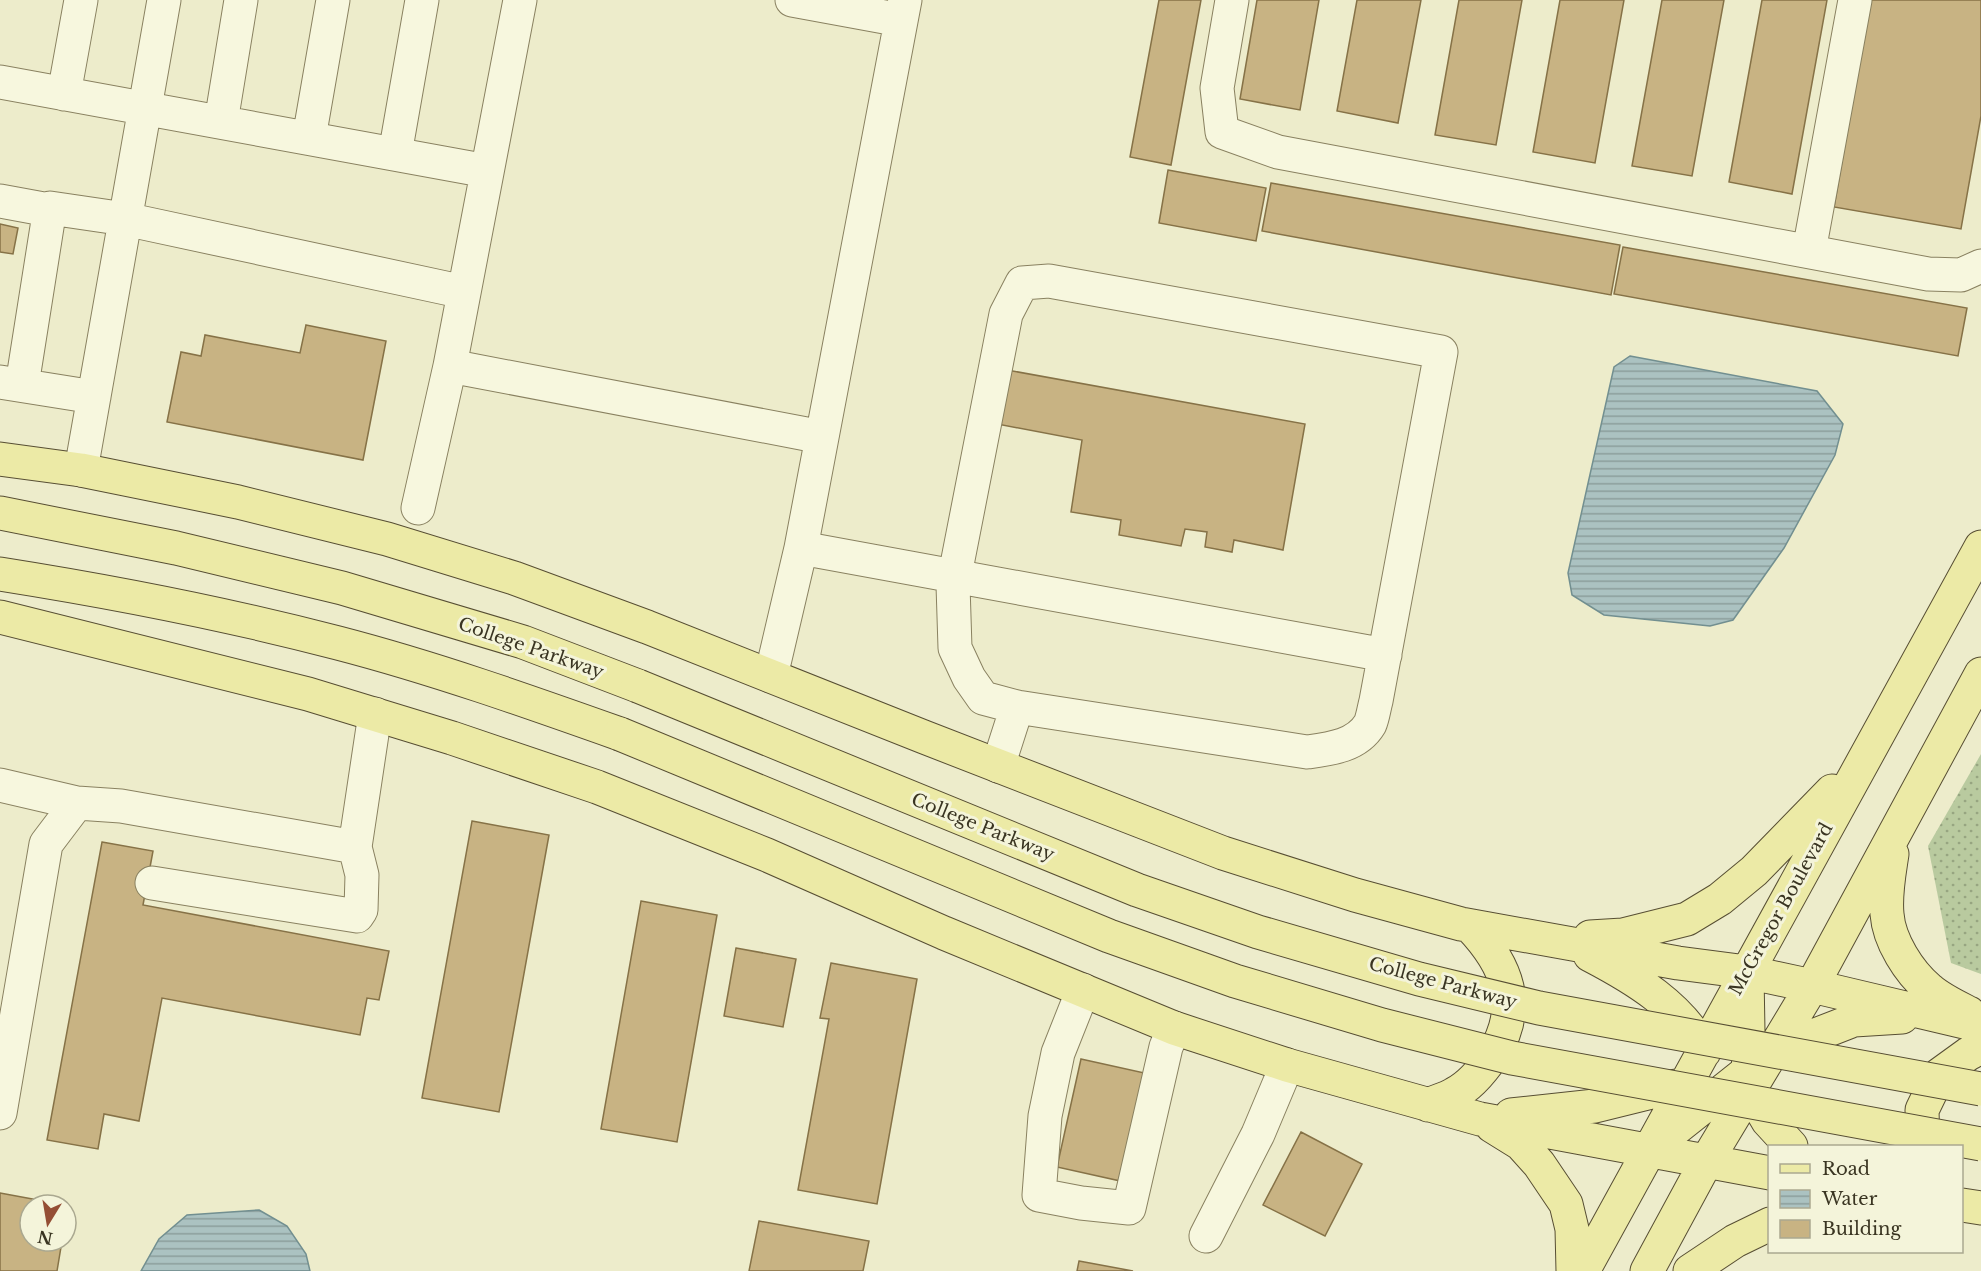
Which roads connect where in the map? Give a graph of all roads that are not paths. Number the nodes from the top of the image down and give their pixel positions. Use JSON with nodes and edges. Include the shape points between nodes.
{"nodes":[{"id":1,"x":81,"y":0,"type":"edge"},
{"id":2,"x":164,"y":0,"type":"edge"},
{"id":3,"x":241,"y":0,"type":"edge"},
{"id":4,"x":333,"y":0,"type":"edge"},
{"id":5,"x":422,"y":0,"type":"edge"},
{"id":6,"x":520,"y":0,"type":"edge"},
{"id":7,"x":792,"y":0,"type":"edge"},
{"id":8,"x":1232,"y":0,"type":"edge"},
{"id":9,"x":1855,"y":0,"type":"edge"},
{"id":10,"x":903,"y":10,"type":"edge"},
{"id":11,"x":0,"y":82,"type":"edge"},
{"id":12,"x":64,"y":93,"type":"junction"},
{"id":13,"x":145,"y":109,"type":"junction"},
{"id":14,"x":221,"y":122,"type":"junction"},
{"id":15,"x":309,"y":138,"type":"junction"},
{"id":16,"x":395,"y":154,"type":"junction"},
{"id":17,"x":487,"y":171,"type":"junction"},
{"id":18,"x":0,"y":201,"type":"edge"},
{"id":19,"x":49,"y":210,"type":"junction"},
{"id":20,"x":125,"y":219,"type":"junction"},
{"id":21,"x":1809,"y":251,"type":"junction"},
{"id":22,"x":1981,"y":266,"type":"edge"},
{"id":23,"x":464,"y":292,"type":"junction"},
{"id":24,"x":450,"y":366,"type":"junction"},
{"id":25,"x":11,"y":383,"type":"edge"},
{"id":26,"x":94,"y":397,"type":"junction"},
{"id":27,"x":822,"y":437,"type":"junction"},
{"id":28,"x":0,"y":459,"type":"edge"},
{"id":29,"x":81,"y":471,"type":"junction"},
{"id":30,"x":418,"y":508,"type":"dead end"},
{"id":31,"x":0,"y":513,"type":"edge"},
{"id":32,"x":1981,"y":547,"type":"edge"},
{"id":33,"x":801,"y":548,"type":"junction"},
{"id":34,"x":0,"y":574,"type":"edge"},
{"id":35,"x":955,"y":578,"type":"junction"},
{"id":36,"x":0,"y":617,"type":"edge"},
{"id":37,"x":1385,"y":655,"type":"junction"},
{"id":38,"x":1981,"y":674,"type":"edge"},
{"id":39,"x":771,"y":676,"type":"junction"},
{"id":40,"x":1017,"y":707,"type":"junction"},
{"id":41,"x":375,"y":714,"type":"junction"},
{"id":42,"x":1865,"y":754,"type":"junction"},
{"id":43,"x":998,"y":766,"type":"junction"},
{"id":44,"x":0,"y":785,"type":"edge"},
{"id":45,"x":76,"y":803,"type":"junction"},
{"id":46,"x":1895,"y":832,"type":"junction"},
{"id":47,"x":355,"y":847,"type":"junction"},
{"id":48,"x":152,"y":883,"type":"dead end"},
{"id":49,"x":1470,"y":926,"type":"junction"},
{"id":50,"x":1514,"y":935,"type":"junction"},
{"id":51,"x":1568,"y":944,"type":"junction"},
{"id":52,"x":1747,"y":972,"type":"junction"},
{"id":53,"x":1812,"y":986,"type":"junction"},
{"id":54,"x":1083,"y":990,"type":"junction"},
{"id":55,"x":1933,"y":1015,"type":"junction"},
{"id":56,"x":1981,"y":1019,"type":"edge"},
{"id":57,"x":1981,"y":1026,"type":"edge"},
{"id":58,"x":1174,"y":1028,"type":"junction"},
{"id":59,"x":1981,"y":1047,"type":"edge"},
{"id":60,"x":1755,"y":1062,"type":"junction"},
{"id":61,"x":1287,"y":1065,"type":"junction"},
{"id":62,"x":1701,"y":1076,"type":"junction"},
{"id":63,"x":1981,"y":1089,"type":"edge"},
{"id":64,"x":1428,"y":1105,"type":"junction"},
{"id":65,"x":1480,"y":1119,"type":"junction"},
{"id":66,"x":6,"y":1120,"type":"edge"},
{"id":67,"x":1981,"y":1144,"type":"edge"},
{"id":68,"x":1790,"y":1145,"type":"edge"},
{"id":69,"x":1923,"y":1145,"type":"edge"},
{"id":70,"x":1648,"y":1151,"type":"junction"},
{"id":71,"x":1706,"y":1162,"type":"junction"},
{"id":72,"x":1768,"y":1173,"type":"edge"},
{"id":73,"x":1768,"y":1225,"type":"edge"},
{"id":74,"x":1206,"y":1236,"type":"dead end"},
{"id":75,"x":1573,"y":1271,"type":"edge"},
{"id":76,"x":1583,"y":1271,"type":"edge"},
{"id":77,"x":1647,"y":1271,"type":"edge"},
{"id":78,"x":1690,"y":1271,"type":"edge"}],
"edges":[{"from":1,"to":12,"type":"lane"},
{"from":2,"to":13,"type":"lane"},
{"from":3,"to":14,"type":"lane"},
{"from":4,"to":15,"type":"lane"},
{"from":5,"to":16,"type":"lane"},
{"from":6,"to":17,"type":"lane"},
{"from":7,"to":10,"type":"lane"},
{"from":8,"to":21,"type":"lane","via":[[1217,88],[1222,132],[1278,152]]},
{"from":9,"to":21,"type":"lane"},
{"from":10,"to":27,"type":"lane"},
{"from":11,"to":12,"type":"lane"},
{"from":12,"to":13,"type":"lane"},
{"from":13,"to":14,"type":"lane"},
{"from":13,"to":20,"type":"lane"},
{"from":14,"to":15,"type":"lane"},
{"from":15,"to":16,"type":"lane"},
{"from":16,"to":17,"type":"lane"},
{"from":17,"to":23,"type":"lane"},
{"from":18,"to":19,"type":"lane"},
{"from":19,"to":20,"type":"lane"},
{"from":19,"to":25,"type":"lane"},
{"from":20,"to":23,"type":"lane"},
{"from":20,"to":26,"type":"lane"},
{"from":21,"to":22,"type":"lane","via":[[1928,274],[1961,275]]},
{"from":23,"to":24,"type":"lane"},
{"from":24,"to":27,"type":"lane"},
{"from":24,"to":30,"type":"lane"},
{"from":25,"to":26,"type":"lane"},
{"from":26,"to":29,"type":"lane"},
{"from":27,"to":33,"type":"lane"},
{"from":28,"to":29,"type":"main road"},
{"from":29,"to":39,"type":"main road","via":[[238,502],[387,539],[514,578]]},
{"from":31,"to":63,"type":"main road","name":"College Parkway","bridge":true,"via":[[176,548],[342,588],[523,642],[1137,890],[1258,932],[1419,979],[1539,1008]]},
{"from":32,"to":42,"type":"main road","name":"McGregor Boulevard"},
{"from":33,"to":35,"type":"lane"},
{"from":33,"to":39,"type":"lane"},
{"from":34,"to":67,"type":"main road","bridge":true,"via":[[199,610],[339,643],[496,691],[620,734],[1109,936],[1257,988],[1382,1025],[1512,1058]]},
{"from":35,"to":37,"type":"lane"},
{"from":35,"to":37,"type":"lane","via":[[1006,314],[1022,283],[1049,281],[1441,352]]},
{"from":35,"to":40,"type":"lane","via":[[955,648],[969,678],[983,698]]},
{"from":36,"to":41,"type":"main road"},
{"from":37,"to":40,"type":"lane","via":[[1371,723],[1359,737],[1326,750],[1307,752]]},
{"from":38,"to":46,"type":"main road"},
{"from":39,"to":43,"type":"main road"},
{"from":40,"to":43,"type":"lane"},
{"from":41,"to":47,"type":"lane"},
{"from":41,"to":54,"type":"main road","via":[[597,787]]},
{"from":42,"to":50,"type":"main road","via":[[1754,871],[1687,919],[1623,935]]},
{"from":42,"to":52,"type":"main road","name":"McGregor Boulevard"},
{"from":43,"to":49,"type":"main road","via":[[1223,853]]},
{"from":44,"to":45,"type":"lane"},
{"from":45,"to":47,"type":"lane","via":[[121,806]]},
{"from":45,"to":66,"type":"lane","via":[[46,844]]},
{"from":46,"to":53,"type":"main road"},
{"from":46,"to":56,"type":"main road","via":[[1886,895],[1892,937],[1909,968],[1929,989]]},
{"from":47,"to":48,"type":"lane","via":[[362,875],[361,910],[357,916]]},
{"from":49,"to":50,"type":"main road"},
{"from":49,"to":64,"type":"main road","via":[[1500,966],[1510,1012],[1498,1046],[1484,1069],[1455,1094]]},
{"from":50,"to":51,"type":"main road"},
{"from":51,"to":52,"type":"main road"},
{"from":51,"to":62,"type":"main road","via":[[1621,971],[1685,1022]]},
{"from":52,"to":53,"type":"main road"},
{"from":52,"to":60,"type":"main road"},
{"from":52,"to":62,"type":"main road","name":"McGregor Boulevard"},
{"from":53,"to":55,"type":"main road"},
{"from":53,"to":60,"type":"main road"},
{"from":54,"to":58,"type":"main road"},
{"from":54,"to":58,"type":"lane","via":[[1058,1053],[1045,1116],[1039,1195],[1129,1208],[1166,1047]]},
{"from":55,"to":57,"type":"main road"},
{"from":55,"to":60,"type":"main road","via":[[1854,1020]]},
{"from":58,"to":61,"type":"main road"},
{"from":59,"to":69,"type":"main road","via":[[1939,1075],[1922,1110]]},
{"from":60,"to":62,"type":"main road"},
{"from":60,"to":68,"type":"main road","via":[[1768,1121]]},
{"from":60,"to":71,"type":"main road"},
{"from":61,"to":64,"type":"main road"},
{"from":61,"to":74,"type":"lane","via":[[1258,1134]]},
{"from":62,"to":65,"type":"main road","via":[[1595,1106]]},
{"from":62,"to":70,"type":"main road"},
{"from":62,"to":71,"type":"main road"},
{"from":64,"to":65,"type":"main road"},
{"from":65,"to":70,"type":"main road"},
{"from":65,"to":75,"type":"main road","via":[[1521,1144],[1566,1204],[1572,1228]]},
{"from":70,"to":71,"type":"main road"},
{"from":70,"to":76,"type":"main road"},
{"from":71,"to":72,"type":"main road"},
{"from":71,"to":77,"type":"main road"},
{"from":73,"to":78,"type":"main road","via":[[1734,1240]]}]}
